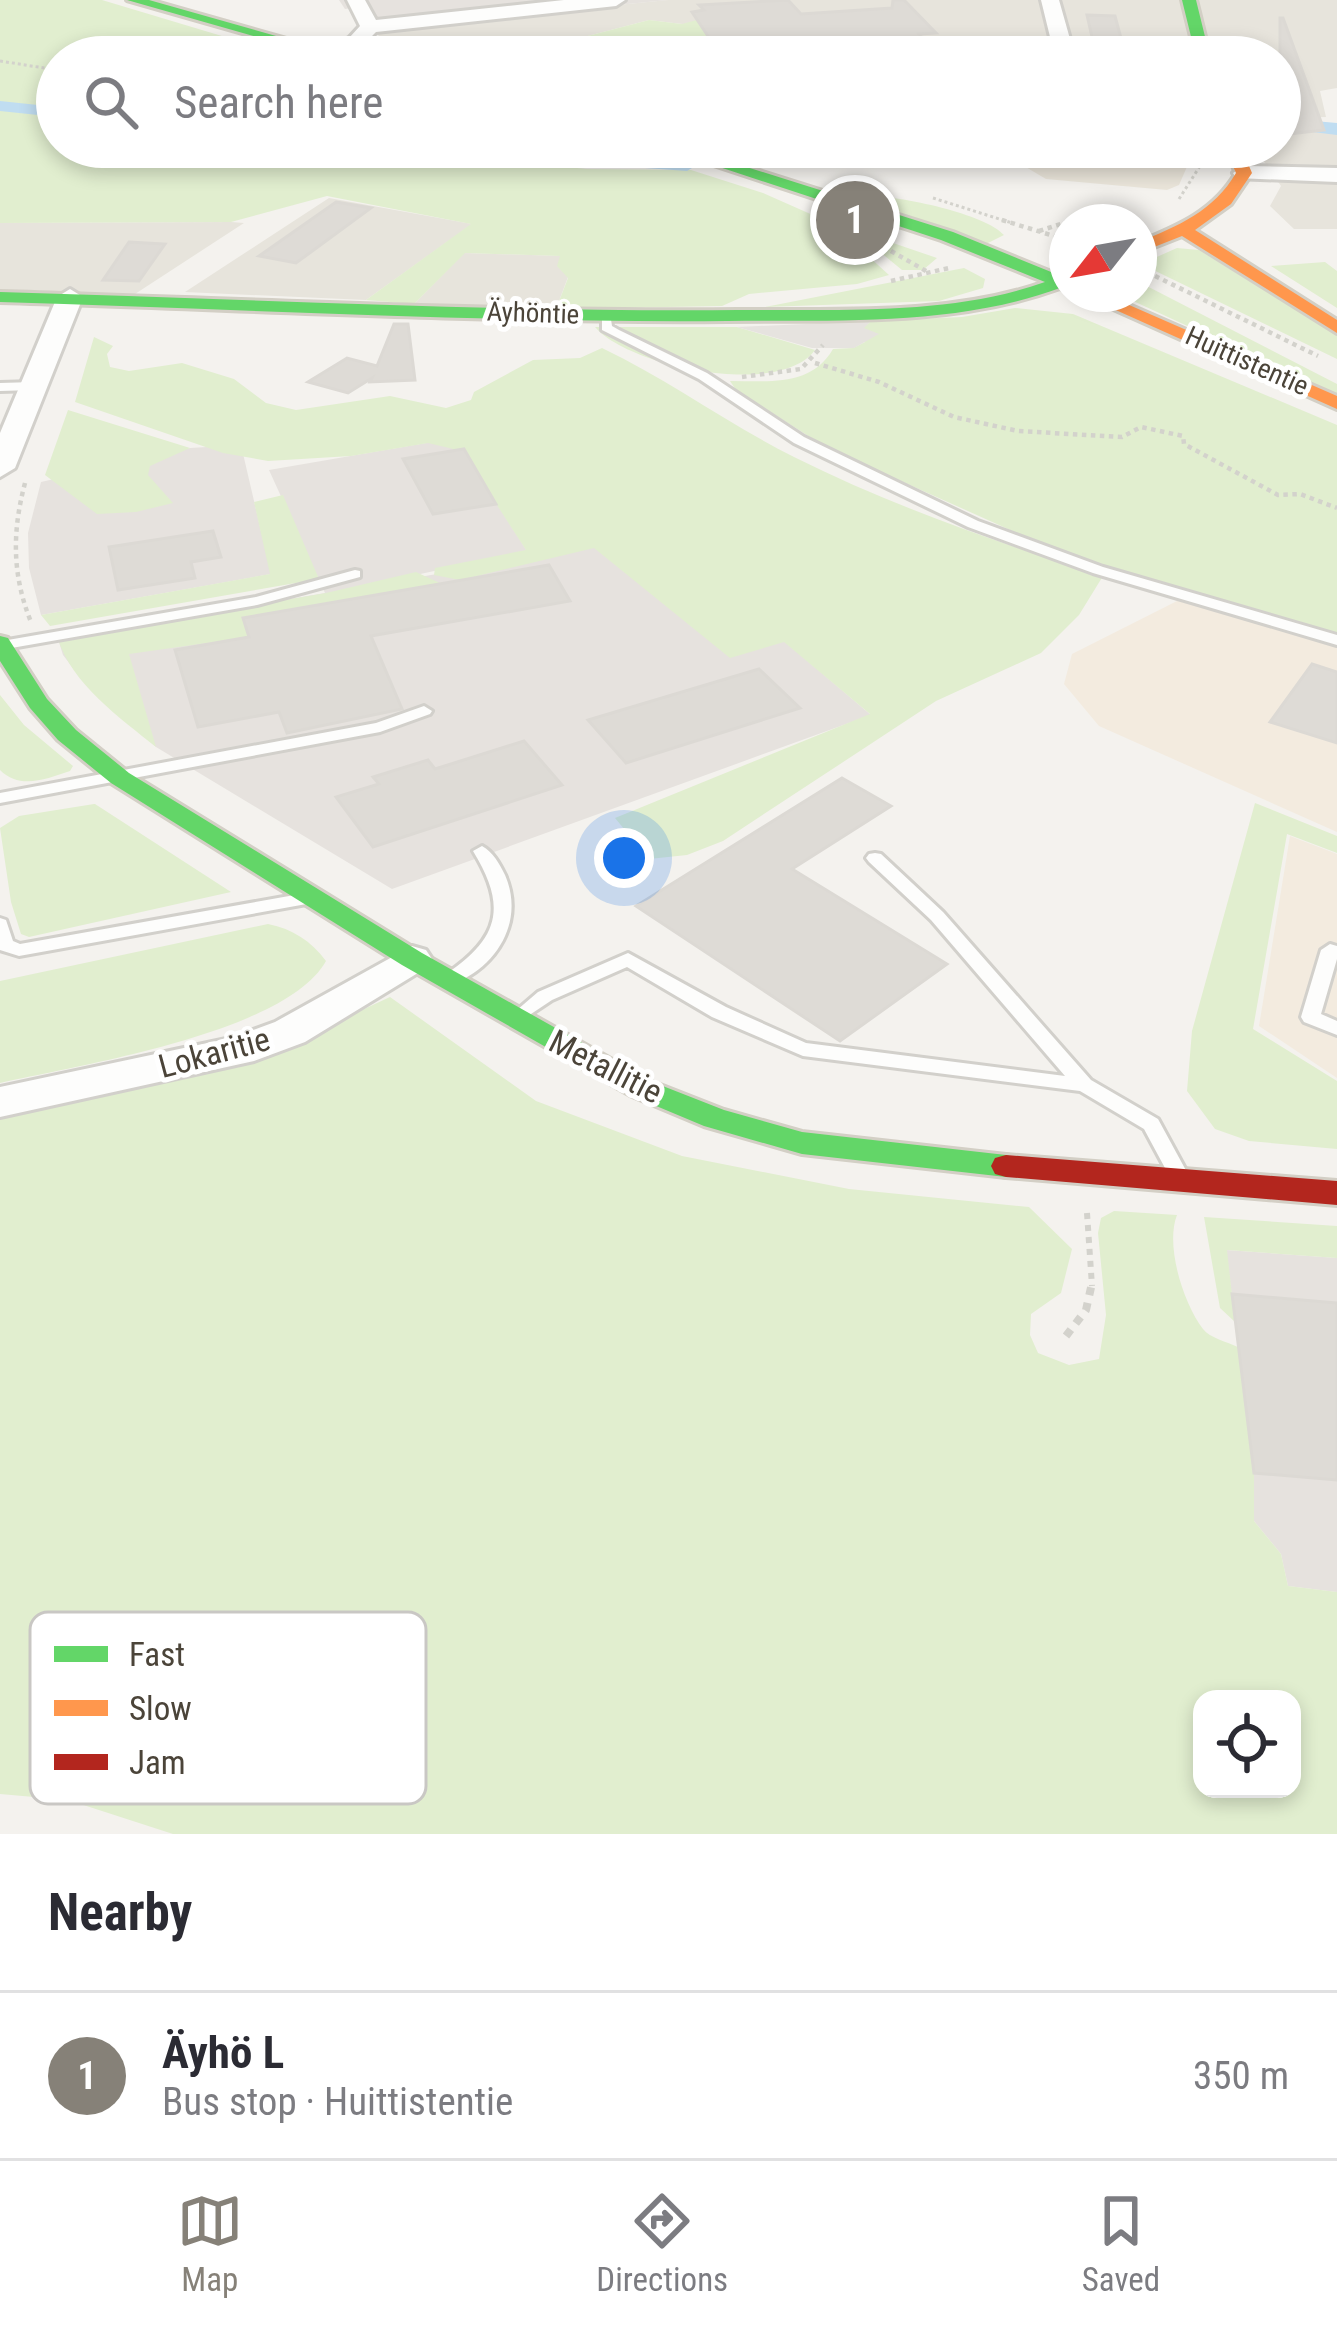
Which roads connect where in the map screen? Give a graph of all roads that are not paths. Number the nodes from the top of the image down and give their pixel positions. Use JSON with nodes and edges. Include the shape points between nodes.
{"nodes":[{"id":1,"x":134,"y":0,"type":"edge"},
{"id":2,"x":356,"y":0,"type":"edge"},
{"id":3,"x":616,"y":0,"type":"edge"},
{"id":4,"x":1050,"y":0,"type":"edge"},
{"id":5,"x":1189,"y":0,"type":"edge"},
{"id":6,"x":370,"y":27,"type":"junction"},
{"id":7,"x":264,"y":36,"type":"edge"},
{"id":8,"x":362,"y":36,"type":"edge"},
{"id":9,"x":1059,"y":36,"type":"edge"},
{"id":10,"x":1197,"y":36,"type":"edge"},
{"id":11,"x":733,"y":168,"type":"edge"},
{"id":12,"x":1231,"y":168,"type":"edge"},
{"id":13,"x":1296,"y":168,"type":"edge"},
{"id":14,"x":1337,"y":175,"type":"edge"},
{"id":15,"x":1180,"y":217,"type":"junction"},
{"id":16,"x":1157,"y":234,"type":"edge"},
{"id":17,"x":1049,"y":277,"type":"edge"},
{"id":18,"x":1049,"y":288,"type":"edge"},
{"id":19,"x":0,"y":297,"type":"edge"},
{"id":20,"x":70,"y":297,"type":"junction"},
{"id":21,"x":1130,"y":312,"type":"edge"},
{"id":22,"x":606,"y":316,"type":"junction"},
{"id":23,"x":1337,"y":328,"type":"edge"},
{"id":24,"x":34,"y":386,"type":"junction"},
{"id":25,"x":0,"y":387,"type":"edge"},
{"id":26,"x":1337,"y":403,"type":"edge"},
{"id":27,"x":12,"y":475,"type":"edge"},
{"id":28,"x":356,"y":574,"type":"dead end"},
{"id":29,"x":1337,"y":640,"type":"edge"},
{"id":30,"x":1,"y":644,"type":"edge"},
{"id":31,"x":424,"y":710,"type":"dead end"},
{"id":32,"x":120,"y":778,"type":"junction"},
{"id":33,"x":0,"y":798,"type":"edge"},
{"id":34,"x":482,"y":850,"type":"dead end"},
{"id":35,"x":875,"y":858,"type":"dead end"},
{"id":36,"x":310,"y":898,"type":"junction"},
{"id":37,"x":0,"y":924,"type":"edge"},
{"id":38,"x":1337,"y":953,"type":"edge"},
{"id":39,"x":412,"y":959,"type":"junction"},
{"id":40,"x":448,"y":980,"type":"junction"},
{"id":41,"x":515,"y":1019,"type":"junction"},
{"id":42,"x":1337,"y":1028,"type":"edge"},
{"id":43,"x":1084,"y":1085,"type":"junction"},
{"id":44,"x":0,"y":1102,"type":"edge"},
{"id":45,"x":1181,"y":1180,"type":"junction"},
{"id":46,"x":1337,"y":1193,"type":"edge"}],
"edges":[{"from":1,"to":7,"type":"main road"},
{"from":2,"to":6,"type":"street"},
{"from":3,"to":6,"type":"street"},
{"from":4,"to":9,"type":"street"},
{"from":5,"to":10,"type":"main road"},
{"from":6,"to":8,"type":"street"},
{"from":11,"to":17,"type":"main road"},
{"from":12,"to":15,"type":"main road","via":[[1232,198]]},
{"from":13,"to":14,"type":"street"},
{"from":15,"to":16,"type":"main road"},
{"from":15,"to":23,"type":"main road"},
{"from":18,"to":22,"type":"main road","name":"Äyhöntie","via":[[938,310]]},
{"from":19,"to":20,"type":"main road","name":"Äyhöntie"},
{"from":20,"to":22,"type":"main road","name":"Äyhöntie"},
{"from":20,"to":24,"type":"street"},
{"from":21,"to":26,"type":"main road","name":"Huittistentie"},
{"from":22,"to":29,"type":"lane","via":[[615,333],[703,376],[799,440],[973,524]]},
{"from":24,"to":25,"type":"lane"},
{"from":24,"to":27,"type":"street"},
{"from":28,"to":30,"type":"lane","via":[[257,601]]},
{"from":30,"to":32,"type":"main road","name":"Metallitie","via":[[38,703]]},
{"from":31,"to":32,"type":"lane","via":[[380,727]]},
{"from":32,"to":33,"type":"lane"},
{"from":32,"to":36,"type":"main road","name":"Metallitie"},
{"from":34,"to":40,"type":"lane","via":[[505,892],[504,922],[483,960]]},
{"from":35,"to":43,"type":"lane","via":[[937,916]]},
{"from":36,"to":37,"type":"lane","via":[[19,950],[5,945]]},
{"from":36,"to":39,"type":"main road","name":"Metallitie"},
{"from":38,"to":42,"type":"lane","via":[[1330,950],[1312,1017]]},
{"from":39,"to":40,"type":"main road","name":"Metallitie"},
{"from":39,"to":44,"type":"street","name":"Lokaritie","via":[[290,1032],[239,1051]]},
{"from":40,"to":41,"type":"main road","name":"Metallitie"},
{"from":41,"to":43,"type":"lane","via":[[545,996],[628,959],[803,1049]]},
{"from":41,"to":45,"type":"main road","name":"Metallitie","via":[[640,1088],[802,1143]]},
{"from":43,"to":45,"type":"lane","via":[[1151,1124]]},
{"from":45,"to":46,"type":"main road","name":"Metallitie"}]}
